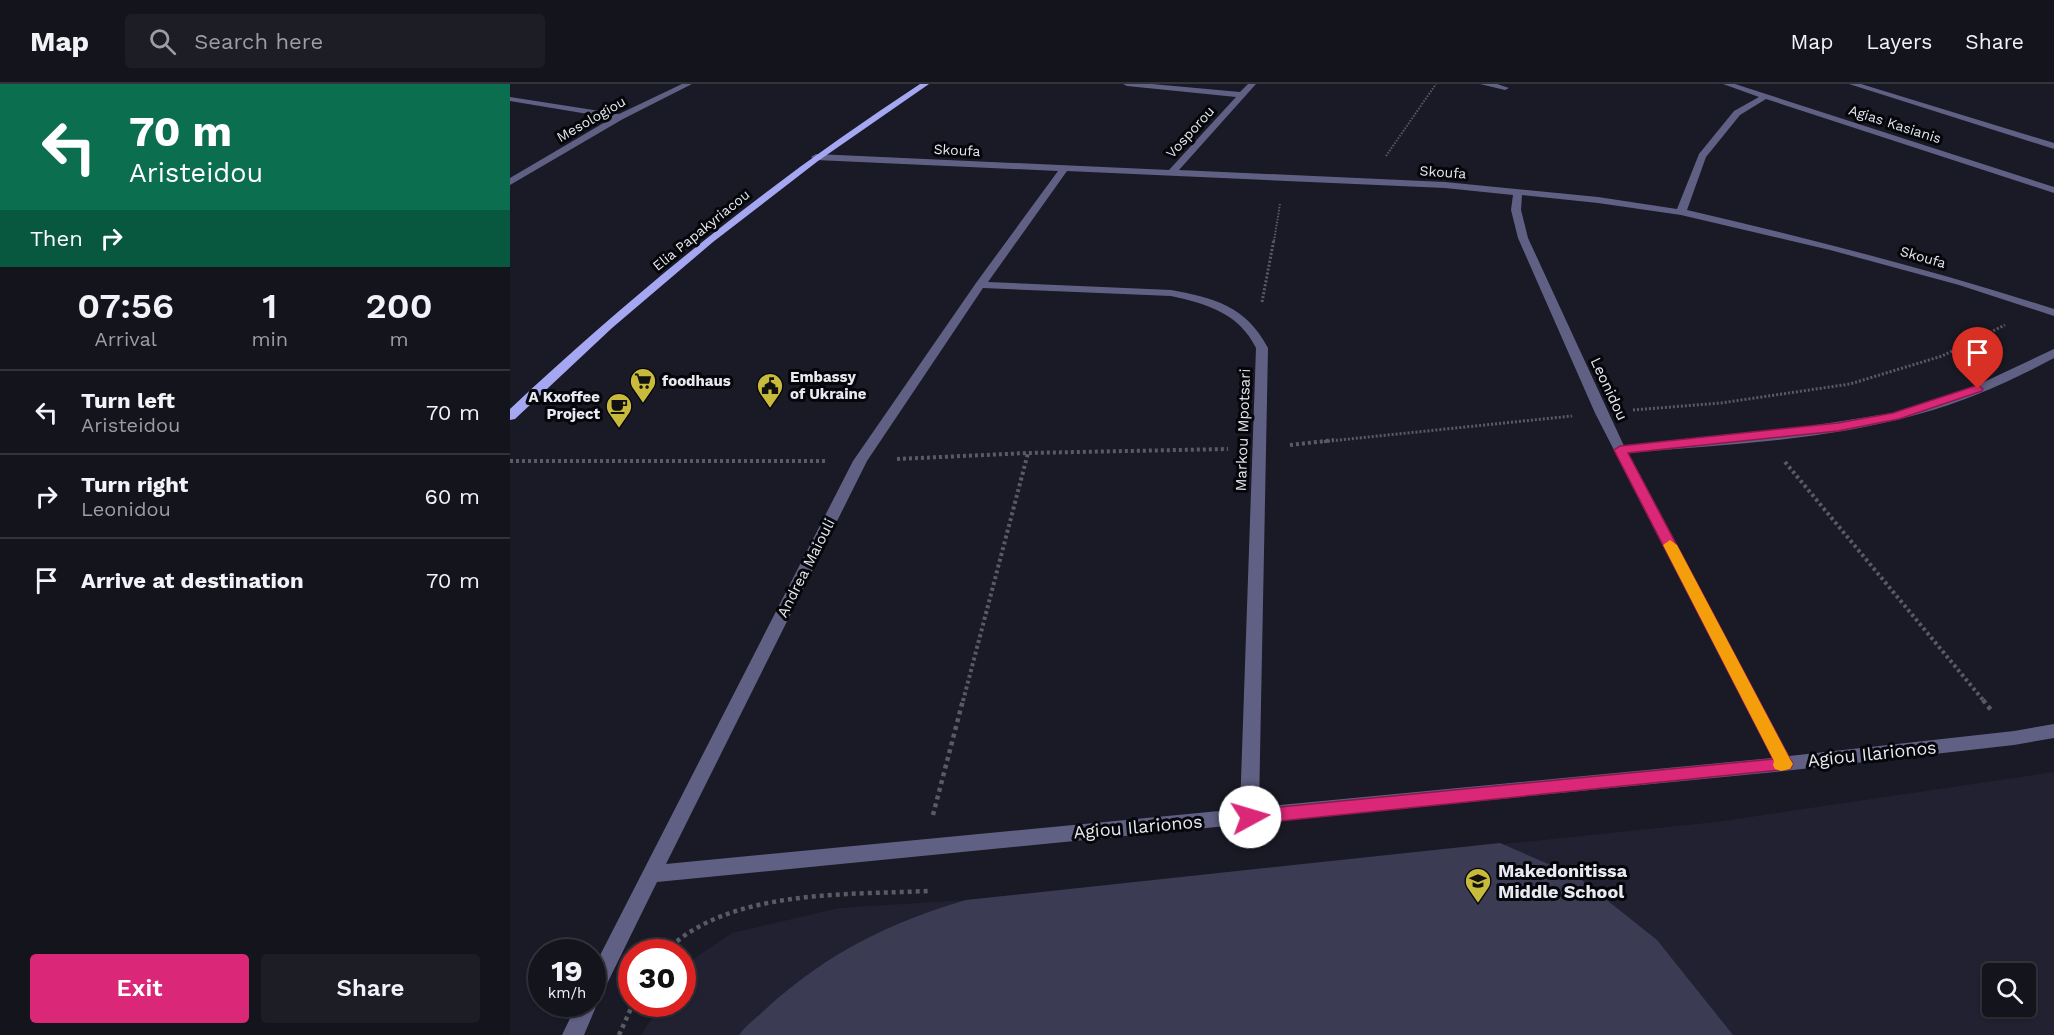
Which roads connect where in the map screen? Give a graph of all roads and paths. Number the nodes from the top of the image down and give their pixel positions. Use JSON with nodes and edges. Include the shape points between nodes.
{"nodes":[{"id":1,"x":688,"y":84,"type":"edge"},
{"id":2,"x":925,"y":84,"type":"edge"},
{"id":3,"x":1127,"y":84,"type":"edge"},
{"id":4,"x":1252,"y":84,"type":"edge"},
{"id":5,"x":1436,"y":84,"type":"edge"},
{"id":6,"x":1484,"y":84,"type":"edge"},
{"id":7,"x":1727,"y":84,"type":"edge"},
{"id":8,"x":1853,"y":84,"type":"edge"},
{"id":9,"x":1505,"y":88,"type":"dead end"},
{"id":10,"x":1240,"y":95,"type":"junction"},
{"id":11,"x":1766,"y":96,"type":"junction"},
{"id":12,"x":510,"y":99,"type":"edge"},
{"id":13,"x":620,"y":117,"type":"junction"},
{"id":14,"x":2054,"y":146,"type":"edge"},
{"id":15,"x":816,"y":156,"type":"junction"},
{"id":16,"x":1064,"y":169,"type":"junction"},
{"id":17,"x":1172,"y":172,"type":"junction"},
{"id":18,"x":1285,"y":177,"type":"junction"},
{"id":19,"x":1368,"y":181,"type":"junction"},
{"id":20,"x":510,"y":182,"type":"edge"},
{"id":21,"x":2054,"y":190,"type":"edge"},
{"id":22,"x":1518,"y":192,"type":"junction"},
{"id":23,"x":1681,"y":212,"type":"junction"},
{"id":24,"x":980,"y":285,"type":"junction"},
{"id":25,"x":2054,"y":313,"type":"edge"},
{"id":26,"x":1241,"y":318,"type":"junction"},
{"id":27,"x":2054,"y":353,"type":"edge"},
{"id":28,"x":510,"y":416,"type":"edge"},
{"id":29,"x":1764,"y":436,"type":"junction"},
{"id":30,"x":1620,"y":450,"type":"junction"},
{"id":31,"x":1028,"y":453,"type":"dead end"},
{"id":32,"x":2054,"y":731,"type":"edge"},
{"id":33,"x":2014,"y":738,"type":"junction"},
{"id":34,"x":1784,"y":764,"type":"junction"},
{"id":35,"x":1250,"y":817,"type":"junction"},
{"id":36,"x":925,"y":848,"type":"junction"},
{"id":37,"x":651,"y":874,"type":"junction"},
{"id":38,"x":928,"y":891,"type":"dead end"},
{"id":39,"x":678,"y":939,"type":"edge"},
{"id":40,"x":606,"y":966,"type":"edge"},
{"id":41,"x":582,"y":1017,"type":"edge"},
{"id":42,"x":627,"y":1017,"type":"edge"},
{"id":43,"x":573,"y":1035,"type":"edge"},
{"id":44,"x":619,"y":1035,"type":"edge"}],
"edges":[{"from":1,"to":13,"type":"street","name":"Mesologiou"},
{"from":2,"to":15,"type":"main road","name":"Elia Papakyriacou"},
{"from":3,"to":10,"type":"street"},
{"from":4,"to":10,"type":"street","name":"Vosporou"},
{"from":5,"to":19,"type":"path"},
{"from":6,"to":9,"type":"street"},
{"from":7,"to":11,"type":"street","name":"Agias Kasianis"},
{"from":8,"to":14,"type":"street"},
{"from":10,"to":17,"type":"street","name":"Vosporou"},
{"from":11,"to":21,"type":"street","name":"Agias Kasianis"},
{"from":11,"to":23,"type":"street","via":[[1737,113],[1702,156]]},
{"from":12,"to":13,"type":"street"},
{"from":13,"to":20,"type":"street","name":"Mesologiou"},
{"from":15,"to":16,"type":"street","name":"Skoufa"},
{"from":15,"to":28,"type":"main road","name":"Elia Papakyriacou","via":[[629,309]]},
{"from":16,"to":17,"type":"street","name":"Skoufa"},
{"from":16,"to":24,"type":"street","name":"Andrea Maiouli"},
{"from":17,"to":18,"type":"street","name":"Skoufa"},
{"from":18,"to":19,"type":"street","name":"Skoufa"},
{"from":18,"to":26,"type":"path","via":[[1264,301]]},
{"from":19,"to":22,"type":"street","name":"Skoufa"},
{"from":22,"to":23,"type":"street","name":"Skoufa"},
{"from":22,"to":30,"type":"street","name":"Leonidou","via":[[1517,220],[1523,238]]},
{"from":23,"to":25,"type":"street","name":"Skoufa","via":[[1890,262]]},
{"from":24,"to":26,"type":"street","name":"Markou Mpotsari","via":[[1171,293],[1212,303]]},
{"from":24,"to":37,"type":"street","name":"Andrea Maiouli","via":[[860,461]]},
{"from":26,"to":35,"type":"street","name":"Markou Mpotsari","via":[[1258,336],[1262,348]]},
{"from":27,"to":29,"type":"street","via":[[2018,373],[1895,417]]},
{"from":29,"to":30,"type":"street"},
{"from":29,"to":33,"type":"path"},
{"from":30,"to":34,"type":"street","name":"Leonidou"},
{"from":31,"to":36,"type":"path"},
{"from":32,"to":33,"type":"street","name":"Agiou Ilarionos"},
{"from":33,"to":34,"type":"street","name":"Agiou Ilarionos"},
{"from":34,"to":35,"type":"street","name":"Agiou Ilarionos"},
{"from":35,"to":36,"type":"street","name":"Agiou Ilarionos"},
{"from":36,"to":37,"type":"street","name":"Agiou Ilarionos"},
{"from":37,"to":40,"type":"street","name":"Andrea Maiouli"},
{"from":38,"to":39,"type":"path","via":[[778,900],[728,914]]},
{"from":41,"to":43,"type":"street"},
{"from":42,"to":44,"type":"path"}]}
